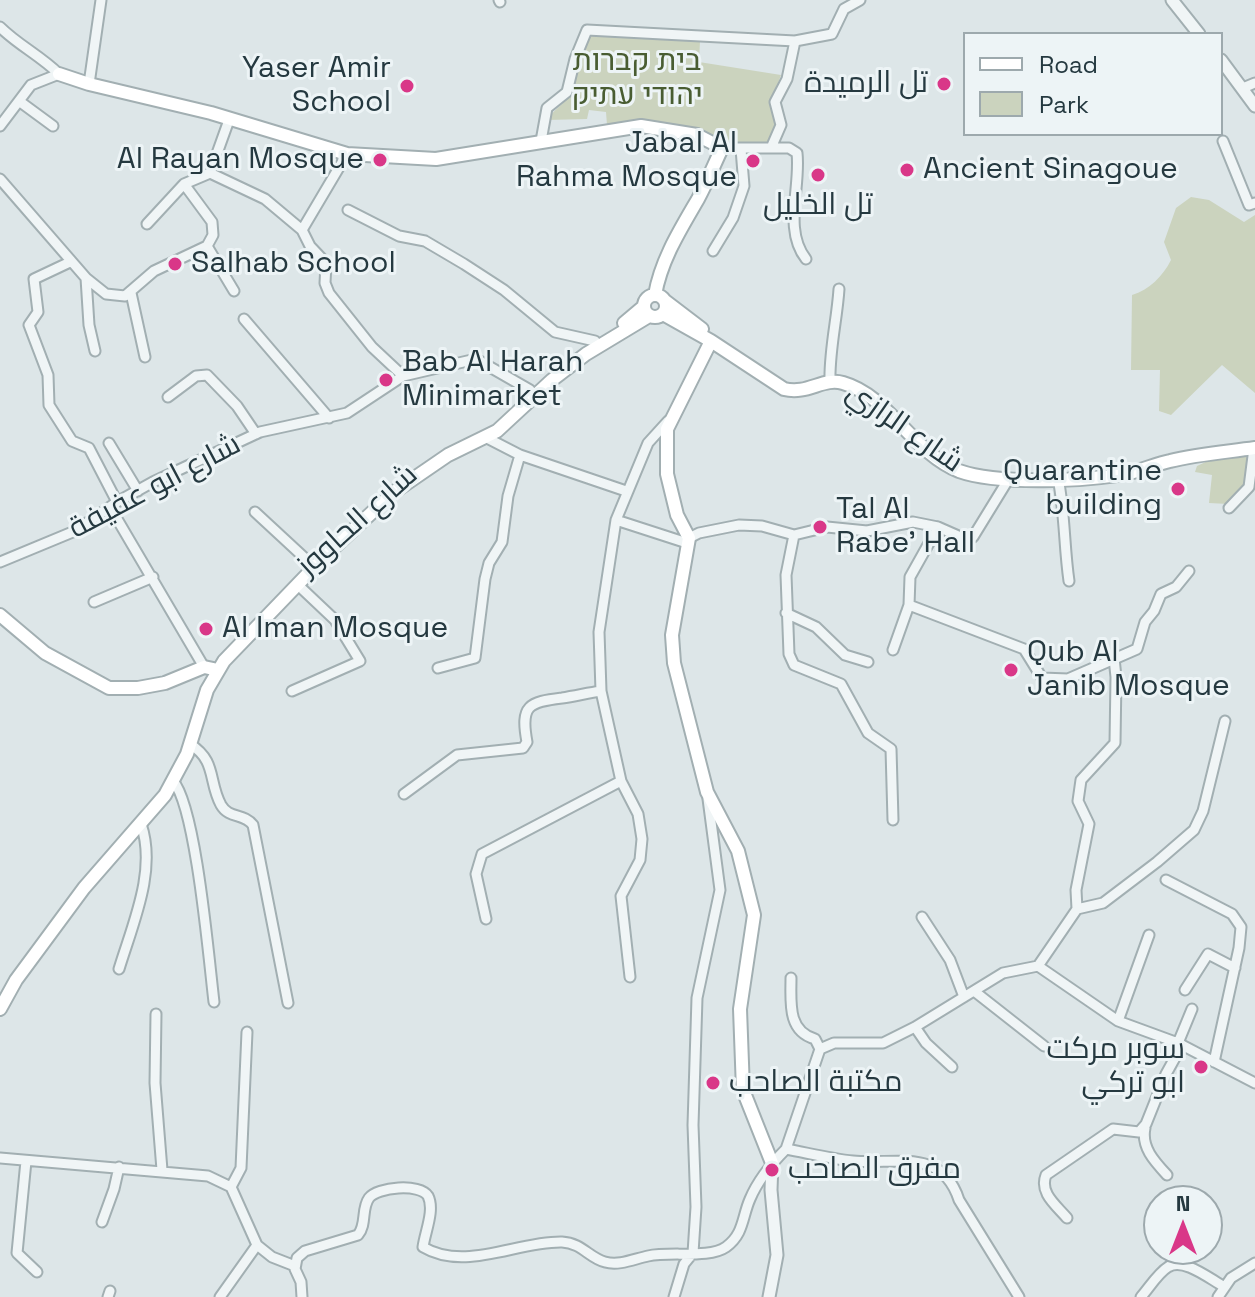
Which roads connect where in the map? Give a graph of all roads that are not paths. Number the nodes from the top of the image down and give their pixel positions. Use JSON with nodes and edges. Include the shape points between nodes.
{"nodes":[{"id":1,"x":101,"y":0,"type":"edge"},
{"id":2,"x":860,"y":0,"type":"edge"},
{"id":3,"x":1172,"y":0,"type":"edge"},
{"id":4,"x":0,"y":27,"type":"edge"},
{"id":5,"x":1197,"y":32,"type":"edge"},
{"id":6,"x":10,"y":37,"type":"junction"},
{"id":7,"x":795,"y":41,"type":"junction"},
{"id":8,"x":0,"y":42,"type":"edge"},
{"id":9,"x":1223,"y":63,"type":"edge"},
{"id":10,"x":59,"y":74,"type":"junction"},
{"id":11,"x":1255,"y":83,"type":"edge"},
{"id":12,"x":89,"y":84,"type":"junction"},
{"id":13,"x":1243,"y":88,"type":"junction"},
{"id":14,"x":19,"y":101,"type":"junction"},
{"id":15,"x":1255,"y":106,"type":"edge"},
{"id":16,"x":229,"y":120,"type":"junction"},
{"id":17,"x":0,"y":126,"type":"edge"},
{"id":18,"x":53,"y":126,"type":"dead end"},
{"id":19,"x":541,"y":141,"type":"junction"},
{"id":20,"x":1223,"y":141,"type":"dead end"},
{"id":21,"x":722,"y":148,"type":"junction"},
{"id":22,"x":771,"y":148,"type":"junction"},
{"id":23,"x":741,"y":149,"type":"junction"},
{"id":24,"x":347,"y":154,"type":"junction"},
{"id":25,"x":210,"y":173,"type":"junction"},
{"id":26,"x":0,"y":179,"type":"edge"},
{"id":27,"x":184,"y":184,"type":"junction"},
{"id":28,"x":1255,"y":203,"type":"edge"},
{"id":29,"x":348,"y":210,"type":"dead end"},
{"id":30,"x":147,"y":224,"type":"dead end"},
{"id":31,"x":302,"y":230,"type":"junction"},
{"id":32,"x":207,"y":246,"type":"junction"},
{"id":33,"x":713,"y":251,"type":"dead end"},
{"id":34,"x":806,"y":259,"type":"dead end"},
{"id":35,"x":70,"y":262,"type":"junction"},
{"id":36,"x":86,"y":278,"type":"junction"},
{"id":37,"x":839,"y":289,"type":"dead end"},
{"id":38,"x":234,"y":291,"type":"dead end"},
{"id":39,"x":131,"y":293,"type":"junction"},
{"id":40,"x":659,"y":298,"type":"junction"},
{"id":41,"x":646,"y":312,"type":"junction"},
{"id":42,"x":663,"y":314,"type":"junction"},
{"id":43,"x":244,"y":319,"type":"dead end"},
{"id":44,"x":595,"y":341,"type":"junction"},
{"id":45,"x":711,"y":341,"type":"junction"},
{"id":46,"x":95,"y":351,"type":"dead end"},
{"id":47,"x":145,"y":357,"type":"dead end"},
{"id":48,"x":403,"y":376,"type":"junction"},
{"id":49,"x":830,"y":382,"type":"junction"},
{"id":50,"x":530,"y":390,"type":"junction"},
{"id":51,"x":168,"y":397,"type":"dead end"},
{"id":52,"x":329,"y":418,"type":"junction"},
{"id":53,"x":670,"y":419,"type":"junction"},
{"id":54,"x":256,"y":434,"type":"junction"},
{"id":55,"x":485,"y":437,"type":"junction"},
{"id":56,"x":109,"y":443,"type":"dead end"},
{"id":57,"x":1254,"y":448,"type":"edge"},
{"id":58,"x":520,"y":455,"type":"junction"},
{"id":59,"x":1058,"y":478,"type":"junction"},
{"id":60,"x":1008,"y":480,"type":"junction"},
{"id":61,"x":138,"y":491,"type":"junction"},
{"id":62,"x":626,"y":491,"type":"junction"},
{"id":63,"x":114,"y":504,"type":"junction"},
{"id":64,"x":1229,"y":508,"type":"dead end"},
{"id":65,"x":255,"y":512,"type":"dead end"},
{"id":66,"x":616,"y":520,"type":"junction"},
{"id":67,"x":938,"y":527,"type":"junction"},
{"id":68,"x":794,"y":535,"type":"junction"},
{"id":69,"x":688,"y":541,"type":"junction"},
{"id":70,"x":0,"y":562,"type":"edge"},
{"id":71,"x":309,"y":562,"type":"junction"},
{"id":72,"x":1189,"y":571,"type":"dead end"},
{"id":73,"x":153,"y":577,"type":"junction"},
{"id":74,"x":1069,"y":581,"type":"dead end"},
{"id":75,"x":298,"y":585,"type":"junction"},
{"id":76,"x":94,"y":602,"type":"dead end"},
{"id":77,"x":909,"y":605,"type":"junction"},
{"id":78,"x":786,"y":613,"type":"junction"},
{"id":79,"x":1,"y":615,"type":"edge"},
{"id":80,"x":893,"y":650,"type":"dead end"},
{"id":81,"x":1114,"y":658,"type":"junction"},
{"id":82,"x":868,"y":662,"type":"dead end"},
{"id":83,"x":211,"y":668,"type":"junction"},
{"id":84,"x":438,"y":668,"type":"dead end"},
{"id":85,"x":292,"y":691,"type":"dead end"},
{"id":86,"x":601,"y":691,"type":"junction"},
{"id":87,"x":1225,"y":721,"type":"dead end"},
{"id":88,"x":190,"y":744,"type":"junction"},
{"id":89,"x":173,"y":781,"type":"junction"},
{"id":90,"x":621,"y":781,"type":"junction"},
{"id":91,"x":707,"y":792,"type":"junction"},
{"id":92,"x":404,"y":794,"type":"dead end"},
{"id":93,"x":893,"y":820,"type":"dead end"},
{"id":94,"x":141,"y":824,"type":"junction"},
{"id":95,"x":1166,"y":880,"type":"dead end"},
{"id":96,"x":1077,"y":909,"type":"junction"},
{"id":97,"x":922,"y":917,"type":"dead end"},
{"id":98,"x":486,"y":919,"type":"dead end"},
{"id":99,"x":1149,"y":935,"type":"dead end"},
{"id":100,"x":1038,"y":966,"type":"junction"},
{"id":101,"x":1235,"y":968,"type":"junction"},
{"id":102,"x":119,"y":969,"type":"dead end"},
{"id":103,"x":630,"y":977,"type":"dead end"},
{"id":104,"x":791,"y":978,"type":"dead end"},
{"id":105,"x":1185,"y":990,"type":"dead end"},
{"id":106,"x":974,"y":991,"type":"junction"},
{"id":107,"x":0,"y":992,"type":"edge"},
{"id":108,"x":964,"y":997,"type":"junction"},
{"id":109,"x":214,"y":1002,"type":"dead end"},
{"id":110,"x":288,"y":1003,"type":"dead end"},
{"id":111,"x":0,"y":1009,"type":"edge"},
{"id":112,"x":1192,"y":1009,"type":"dead end"},
{"id":113,"x":156,"y":1014,"type":"dead end"},
{"id":114,"x":1118,"y":1021,"type":"junction"},
{"id":115,"x":915,"y":1027,"type":"junction"},
{"id":116,"x":247,"y":1032,"type":"dead end"},
{"id":117,"x":1180,"y":1044,"type":"junction"},
{"id":118,"x":1044,"y":1046,"type":"dead end"},
{"id":119,"x":820,"y":1049,"type":"junction"},
{"id":120,"x":1214,"y":1062,"type":"junction"},
{"id":121,"x":952,"y":1067,"type":"dead end"},
{"id":122,"x":1255,"y":1083,"type":"edge"},
{"id":123,"x":1146,"y":1124,"type":"junction"},
{"id":124,"x":786,"y":1149,"type":"junction"},
{"id":125,"x":0,"y":1158,"type":"edge"},
{"id":126,"x":26,"y":1161,"type":"junction"},
{"id":127,"x":772,"y":1163,"type":"junction"},
{"id":128,"x":119,"y":1167,"type":"junction"},
{"id":129,"x":162,"y":1170,"type":"junction"},
{"id":130,"x":1167,"y":1175,"type":"dead end"},
{"id":131,"x":231,"y":1187,"type":"junction"},
{"id":132,"x":1067,"y":1218,"type":"dead end"},
{"id":133,"x":102,"y":1222,"type":"dead end"},
{"id":134,"x":257,"y":1245,"type":"junction"},
{"id":135,"x":693,"y":1253,"type":"junction"},
{"id":136,"x":1255,"y":1263,"type":"edge"},
{"id":137,"x":295,"y":1266,"type":"junction"},
{"id":138,"x":37,"y":1272,"type":"dead end"},
{"id":139,"x":1223,"y":1286,"type":"junction"},
{"id":140,"x":220,"y":1297,"type":"edge"},
{"id":141,"x":302,"y":1297,"type":"edge"},
{"id":142,"x":674,"y":1297,"type":"edge"},
{"id":143,"x":769,"y":1297,"type":"edge"},
{"id":144,"x":1019,"y":1297,"type":"edge"},
{"id":145,"x":1141,"y":1297,"type":"edge"},
{"id":146,"x":1218,"y":1297,"type":"edge"}],
"edges":[{"from":1,"to":12,"type":"street"},
{"from":2,"to":7,"type":"street","via":[[844,9],[832,34]]},
{"from":3,"to":5,"type":"street"},
{"from":4,"to":6,"type":"street"},
{"from":6,"to":8,"type":"street"},
{"from":6,"to":10,"type":"street"},
{"from":7,"to":19,"type":"street","via":[[587,30],[567,92],[547,108]]},
{"from":7,"to":22,"type":"street","via":[[787,79],[775,102],[781,125]]},
{"from":9,"to":13,"type":"street"},
{"from":10,"to":12,"type":"main road"},
{"from":10,"to":14,"type":"street","via":[[31,85]]},
{"from":11,"to":13,"type":"street"},
{"from":12,"to":16,"type":"main road"},
{"from":13,"to":15,"type":"street"},
{"from":14,"to":17,"type":"street"},
{"from":14,"to":18,"type":"street"},
{"from":16,"to":24,"type":"main road"},
{"from":16,"to":25,"type":"street"},
{"from":19,"to":21,"type":"main road","via":[[641,126],[697,135]]},
{"from":19,"to":24,"type":"main road","via":[[436,159]]},
{"from":20,"to":28,"type":"street","via":[[1249,205]]},
{"from":21,"to":23,"type":"street"},
{"from":21,"to":40,"type":"main road","via":[[677,233],[657,281]]},
{"from":22,"to":23,"type":"street"},
{"from":22,"to":34,"type":"street","via":[[797,153],[794,235]]},
{"from":23,"to":33,"type":"street","via":[[744,186]]},
{"from":24,"to":31,"type":"street"},
{"from":25,"to":27,"type":"street"},
{"from":25,"to":31,"type":"street","via":[[265,199]]},
{"from":26,"to":35,"type":"street"},
{"from":27,"to":30,"type":"street"},
{"from":27,"to":32,"type":"street","via":[[212,222]]},
{"from":29,"to":44,"type":"street","via":[[399,236],[425,241],[504,290],[555,332]]},
{"from":31,"to":48,"type":"street","via":[[325,262],[329,293]]},
{"from":32,"to":38,"type":"street"},
{"from":32,"to":39,"type":"street","via":[[154,271]]},
{"from":35,"to":36,"type":"street"},
{"from":35,"to":63,"type":"street","via":[[34,279],[38,312],[29,325],[48,375],[49,405],[72,441],[89,448]]},
{"from":36,"to":39,"type":"street","via":[[106,294]]},
{"from":36,"to":46,"type":"street"},
{"from":37,"to":49,"type":"street"},
{"from":39,"to":47,"type":"street"},
{"from":40,"to":41,"type":"main road","via":[[648,298]]},
{"from":40,"to":42,"type":"main road","via":[[666,307]]},
{"from":40,"to":45,"type":"main road","name":"شارع الرازي"},
{"from":41,"to":42,"type":"main road","via":[[656,318]]},
{"from":41,"to":44,"type":"main road","name":"شارع الحاووز"},
{"from":41,"to":55,"type":"main road"},
{"from":42,"to":45,"type":"main road","name":"شارع الرازي"},
{"from":43,"to":52,"type":"street"},
{"from":44,"to":50,"type":"main road","name":"شارع الحاووز"},
{"from":45,"to":49,"type":"main road","name":"شارع الرازي","via":[[784,389],[796,392]]},
{"from":45,"to":53,"type":"main road"},
{"from":48,"to":50,"type":"street","name":"شارع ابو عفيفة","via":[[476,359]]},
{"from":48,"to":52,"type":"street","name":"شارع ابو عفيفة","via":[[347,413]]},
{"from":49,"to":60,"type":"main road","name":"شارع الرازي","via":[[869,396],[946,465],[978,477]]},
{"from":50,"to":71,"type":"main road","name":"شارع الحاووز","via":[[490,426],[404,475]]},
{"from":51,"to":54,"type":"street","via":[[194,377],[207,375]]},
{"from":52,"to":54,"type":"street","name":"شارع ابو عفيفة"},
{"from":53,"to":62,"type":"street","via":[[648,443]]},
{"from":53,"to":69,"type":"main road","via":[[667,474]]},
{"from":54,"to":61,"type":"street","name":"شارع ابو عفيفة"},
{"from":55,"to":58,"type":"street"},
{"from":55,"to":75,"type":"main road","via":[[394,492]]},
{"from":56,"to":61,"type":"street"},
{"from":57,"to":59,"type":"main road","name":"شارع الرازي","via":[[1172,460],[1130,473]]},
{"from":57,"to":64,"type":"street","via":[[1249,487]]},
{"from":58,"to":62,"type":"street"},
{"from":58,"to":84,"type":"street","via":[[502,542],[485,579],[475,658]]},
{"from":59,"to":60,"type":"main road","name":"شارع الرازي"},
{"from":59,"to":74,"type":"street"},
{"from":60,"to":67,"type":"street","via":[[973,537]]},
{"from":61,"to":63,"type":"street","name":"شارع ابو عفيفة"},
{"from":62,"to":66,"type":"street"},
{"from":63,"to":70,"type":"street","name":"شارع ابو عفيفة","via":[[75,531]]},
{"from":63,"to":73,"type":"street"},
{"from":65,"to":71,"type":"street"},
{"from":66,"to":69,"type":"street"},
{"from":66,"to":86,"type":"street","via":[[599,632]]},
{"from":67,"to":68,"type":"street","via":[[913,522],[867,531],[827,527]]},
{"from":67,"to":77,"type":"street","via":[[912,573]]},
{"from":68,"to":69,"type":"street","via":[[739,525],[699,533]]},
{"from":68,"to":78,"type":"street"},
{"from":69,"to":91,"type":"main road","via":[[672,635],[674,663]]},
{"from":71,"to":83,"type":"main road","name":"شارع الحاووز"},
{"from":72,"to":81,"type":"street","via":[[1176,587],[1161,594],[1137,649]]},
{"from":73,"to":76,"type":"street"},
{"from":73,"to":83,"type":"street"},
{"from":75,"to":83,"type":"main road"},
{"from":75,"to":85,"type":"street","via":[[335,620],[360,661]]},
{"from":77,"to":80,"type":"street"},
{"from":77,"to":81,"type":"street","via":[[1024,649],[1042,678],[1068,679]]},
{"from":78,"to":82,"type":"street","via":[[816,627],[841,653]]},
{"from":78,"to":93,"type":"street","via":[[794,665],[841,684],[868,733],[891,749]]},
{"from":79,"to":83,"type":"main road","via":[[45,653],[109,688],[165,683]]},
{"from":81,"to":96,"type":"street","via":[[1115,743],[1081,780],[1078,801],[1089,824]]},
{"from":83,"to":88,"type":"main road"},
{"from":83,"to":107,"type":"main road","name":"شارع الحاووز","via":[[162,787],[53,917]]},
{"from":86,"to":90,"type":"street"},
{"from":86,"to":92,"type":"street","via":[[538,700],[527,709],[523,748],[457,755]]},
{"from":87,"to":96,"type":"street","via":[[1194,830],[1103,903]]},
{"from":88,"to":89,"type":"main road"},
{"from":88,"to":110,"type":"street","via":[[206,757],[227,813],[253,825]]},
{"from":89,"to":94,"type":"main road"},
{"from":89,"to":109,"type":"street","via":[[185,802]]},
{"from":90,"to":98,"type":"street","via":[[482,854],[476,874]]},
{"from":90,"to":103,"type":"street","via":[[638,814],[642,839],[640,860],[621,896]]},
{"from":91,"to":127,"type":"main road","via":[[738,851],[754,915],[740,1009],[743,1090]]},
{"from":91,"to":135,"type":"street","via":[[720,890],[697,998]]},
{"from":94,"to":102,"type":"street","via":[[148,845],[146,862]]},
{"from":94,"to":111,"type":"main road","via":[[76,899]]},
{"from":95,"to":101,"type":"street","via":[[1237,918],[1242,930]]},
{"from":96,"to":100,"type":"street"},
{"from":97,"to":108,"type":"street","via":[[950,960]]},
{"from":99,"to":114,"type":"street"},
{"from":100,"to":106,"type":"street","via":[[1003,973]]},
{"from":100,"to":114,"type":"street"},
{"from":101,"to":105,"type":"street","via":[[1208,954]]},
{"from":101,"to":120,"type":"street"},
{"from":104,"to":119,"type":"street","via":[[791,1014]]},
{"from":106,"to":108,"type":"street"},
{"from":106,"to":118,"type":"street"},
{"from":108,"to":115,"type":"street"},
{"from":112,"to":117,"type":"street"},
{"from":113,"to":129,"type":"street"},
{"from":114,"to":117,"type":"street"},
{"from":115,"to":119,"type":"street","via":[[883,1043],[834,1043]]},
{"from":115,"to":121,"type":"street"},
{"from":116,"to":131,"type":"street","via":[[241,1168]]},
{"from":117,"to":120,"type":"street"},
{"from":117,"to":123,"type":"street"},
{"from":119,"to":124,"type":"street"},
{"from":120,"to":122,"type":"street"},
{"from":123,"to":130,"type":"street","via":[[1143,1139]]},
{"from":123,"to":132,"type":"street","via":[[1139,1132],[1113,1129],[1046,1175],[1044,1192]]},
{"from":124,"to":127,"type":"street"},
{"from":124,"to":144,"type":"street","via":[[853,1161],[914,1162],[939,1170]]},
{"from":125,"to":126,"type":"street"},
{"from":126,"to":128,"type":"street"},
{"from":126,"to":138,"type":"street","via":[[17,1253]]},
{"from":127,"to":135,"type":"street","via":[[750,1198],[739,1235],[723,1249]]},
{"from":127,"to":143,"type":"street","via":[[777,1255]]},
{"from":128,"to":129,"type":"street"},
{"from":128,"to":133,"type":"street"},
{"from":129,"to":131,"type":"street","via":[[208,1176]]},
{"from":131,"to":134,"type":"street"},
{"from":134,"to":137,"type":"street"},
{"from":134,"to":140,"type":"street"},
{"from":135,"to":137,"type":"street","via":[[605,1262],[572,1243],[557,1242],[480,1255],[440,1254],[423,1247],[431,1209],[428,1196],[405,1187],[373,1194],[358,1235],[305,1251]]},
{"from":135,"to":142,"type":"street"},
{"from":136,"to":139,"type":"street"},
{"from":137,"to":141,"type":"street"},
{"from":139,"to":145,"type":"street","via":[[1175,1265],[1168,1266]]},
{"from":139,"to":146,"type":"street"}]}
